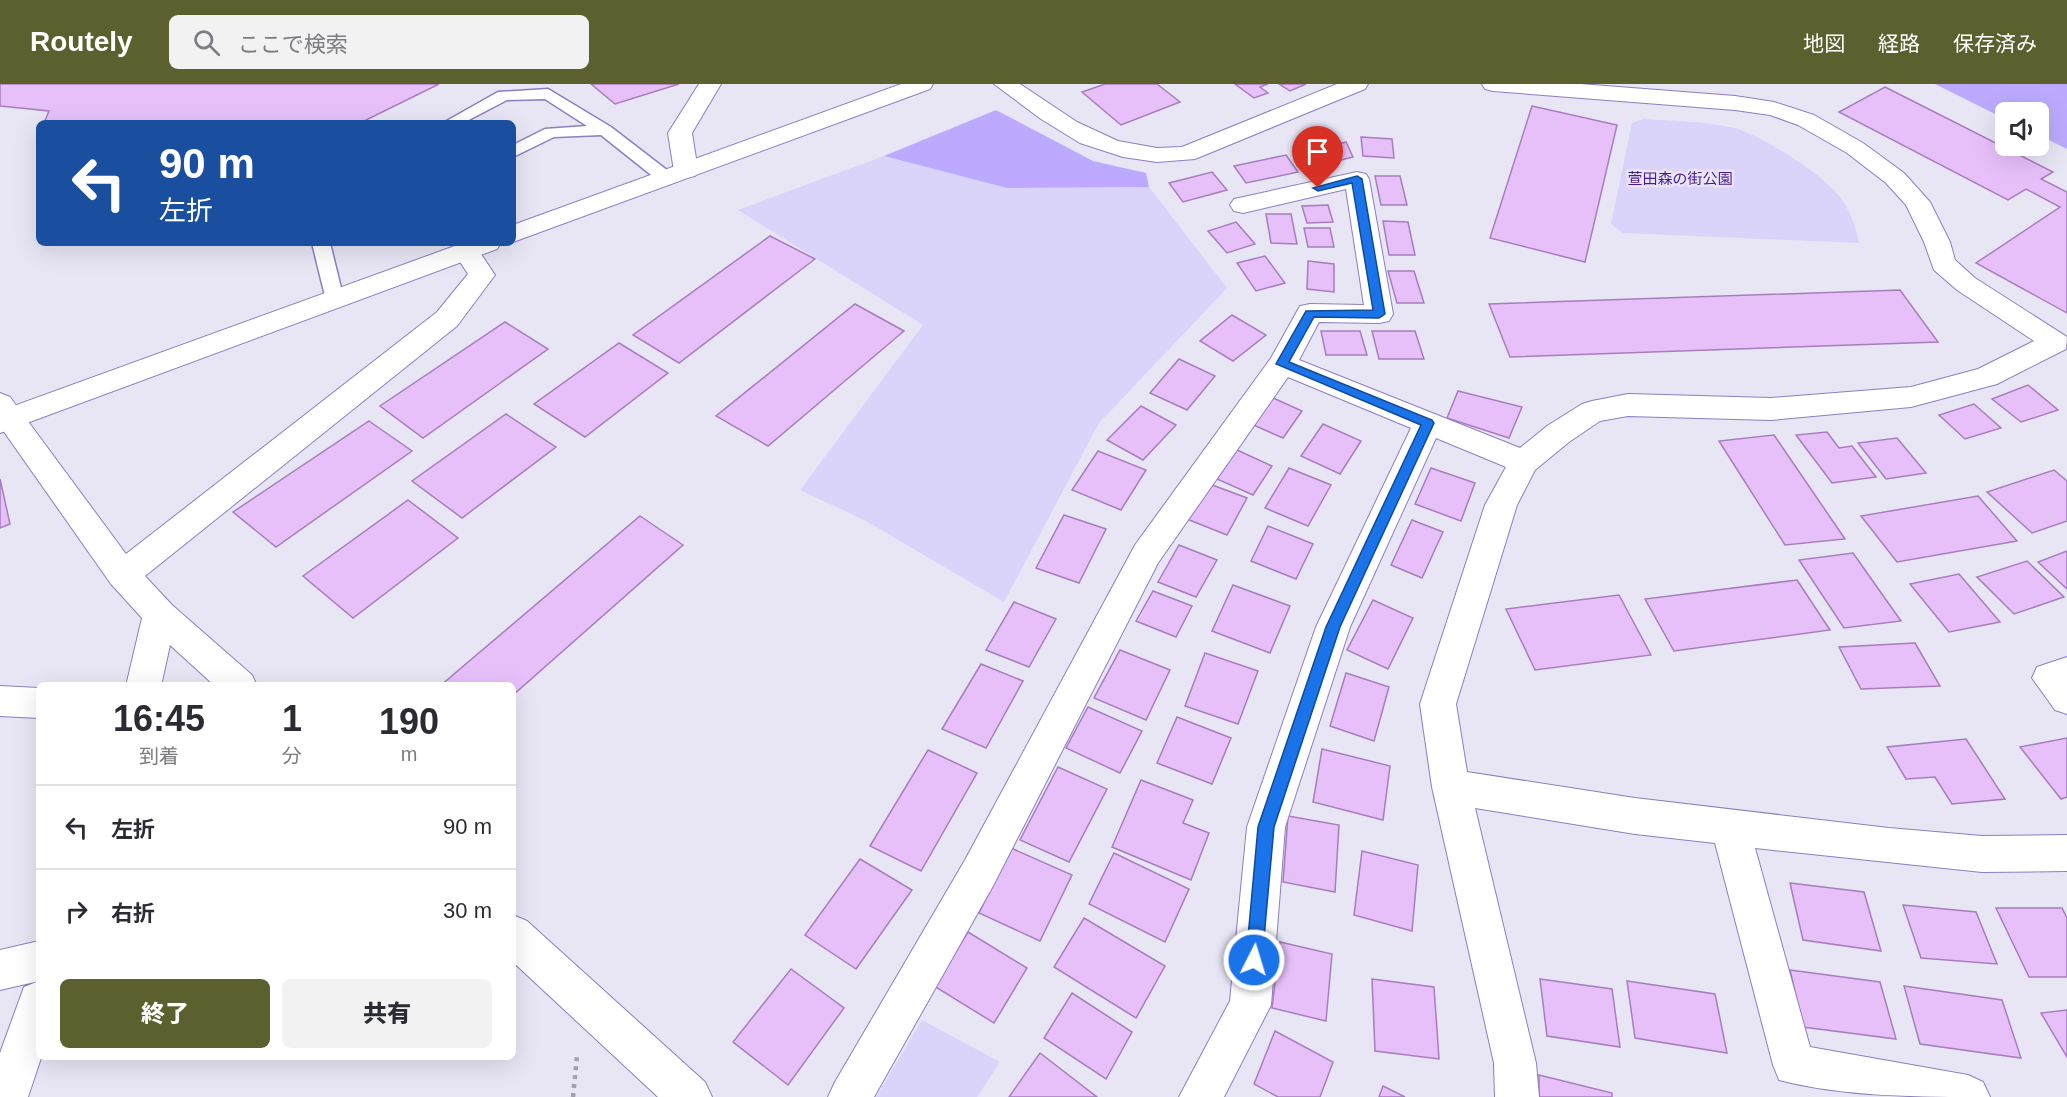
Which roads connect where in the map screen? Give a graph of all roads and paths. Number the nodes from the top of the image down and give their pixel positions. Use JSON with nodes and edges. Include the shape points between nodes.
{"nodes":[{"id":1,"x":710,"y":84,"type":"edge"},
{"id":2,"x":922,"y":84,"type":"edge"},
{"id":3,"x":1005,"y":84,"type":"edge"},
{"id":4,"x":1357,"y":84,"type":"edge"},
{"id":5,"x":1493,"y":84,"type":"edge"},
{"id":6,"x":527,"y":89,"type":"edge"},
{"id":7,"x":457,"y":120,"type":"edge"},
{"id":8,"x":605,"y":130,"type":"junction"},
{"id":9,"x":516,"y":150,"type":"edge"},
{"id":10,"x":676,"y":174,"type":"junction"},
{"id":11,"x":1243,"y":205,"type":"dead end"},
{"id":12,"x":516,"y":233,"type":"edge"},
{"id":13,"x":326,"y":246,"type":"edge"},
{"id":14,"x":477,"y":247,"type":"edge"},
{"id":15,"x":335,"y":300,"type":"junction"},
{"id":16,"x":1282,"y":364,"type":"junction"},
{"id":17,"x":4,"y":414,"type":"edge"},
{"id":18,"x":1428,"y":423,"type":"junction"},
{"id":19,"x":1524,"y":462,"type":"junction"},
{"id":20,"x":123,"y":575,"type":"junction"},
{"id":21,"x":160,"y":615,"type":"junction"},
{"id":22,"x":2067,"y":672,"type":"edge"},
{"id":23,"x":144,"y":682,"type":"edge"},
{"id":24,"x":235,"y":682,"type":"edge"},
{"id":25,"x":2067,"y":699,"type":"edge"},
{"id":26,"x":0,"y":701,"type":"edge"},
{"id":27,"x":36,"y":703,"type":"edge"},
{"id":28,"x":1451,"y":787,"type":"junction"},
{"id":29,"x":1730,"y":827,"type":"junction"},
{"id":30,"x":2067,"y":854,"type":"edge"},
{"id":31,"x":516,"y":938,"type":"edge"},
{"id":32,"x":36,"y":962,"type":"edge"},
{"id":33,"x":0,"y":970,"type":"edge"},
{"id":34,"x":36,"y":1011,"type":"edge"},
{"id":35,"x":6,"y":1097,"type":"edge"},
{"id":36,"x":690,"y":1097,"type":"edge"},
{"id":37,"x":850,"y":1097,"type":"edge"},
{"id":38,"x":1201,"y":1097,"type":"edge"},
{"id":39,"x":1517,"y":1097,"type":"edge"},
{"id":40,"x":1968,"y":1097,"type":"edge"}],
"edges":[{"from":1,"to":10,"type":"street","via":[[680,133]]},
{"from":2,"to":10,"type":"street"},
{"from":3,"to":4,"type":"street","via":[[1090,140],[1135,154],[1164,156],[1186,154]]},
{"from":5,"to":19,"type":"street","via":[[1735,103],[1774,109],[1806,120],[1855,148],[1895,178],[1917,202],[1943,264],[1966,284],[2056,342],[1987,377],[1911,398],[1771,409],[1628,405],[1593,412]]},
{"from":6,"to":7,"type":"lane","via":[[504,95]]},
{"from":6,"to":8,"type":"lane","via":[[548,94]]},
{"from":8,"to":9,"type":"lane","via":[[551,132]]},
{"from":8,"to":10,"type":"lane"},
{"from":10,"to":12,"type":"street"},
{"from":11,"to":16,"type":"street","via":[[1357,179],[1379,314],[1310,314]]},
{"from":13,"to":15,"type":"lane"},
{"from":14,"to":15,"type":"street"},
{"from":14,"to":20,"type":"street","via":[[483,275],[447,319]]},
{"from":15,"to":17,"type":"street"},
{"from":16,"to":18,"type":"street"},
{"from":16,"to":37,"type":"street","via":[[1146,554],[979,873]]},
{"from":17,"to":20,"type":"street"},
{"from":18,"to":19,"type":"street"},
{"from":18,"to":38,"type":"street","via":[[1333,627],[1266,827],[1250,1005]]},
{"from":19,"to":28,"type":"street","via":[[1501,505],[1438,704]]},
{"from":20,"to":21,"type":"street"},
{"from":21,"to":23,"type":"street"},
{"from":21,"to":24,"type":"street"},
{"from":22,"to":25,"type":"street","via":[[2049,678]]},
{"from":26,"to":27,"type":"street"},
{"from":28,"to":29,"type":"street"},
{"from":28,"to":39,"type":"street","via":[[1515,1063]]},
{"from":29,"to":30,"type":"street","via":[[1982,854]]},
{"from":29,"to":40,"type":"street","via":[[1794,1065]]},
{"from":31,"to":36,"type":"street"},
{"from":32,"to":33,"type":"street"},
{"from":34,"to":35,"type":"street"}]}
